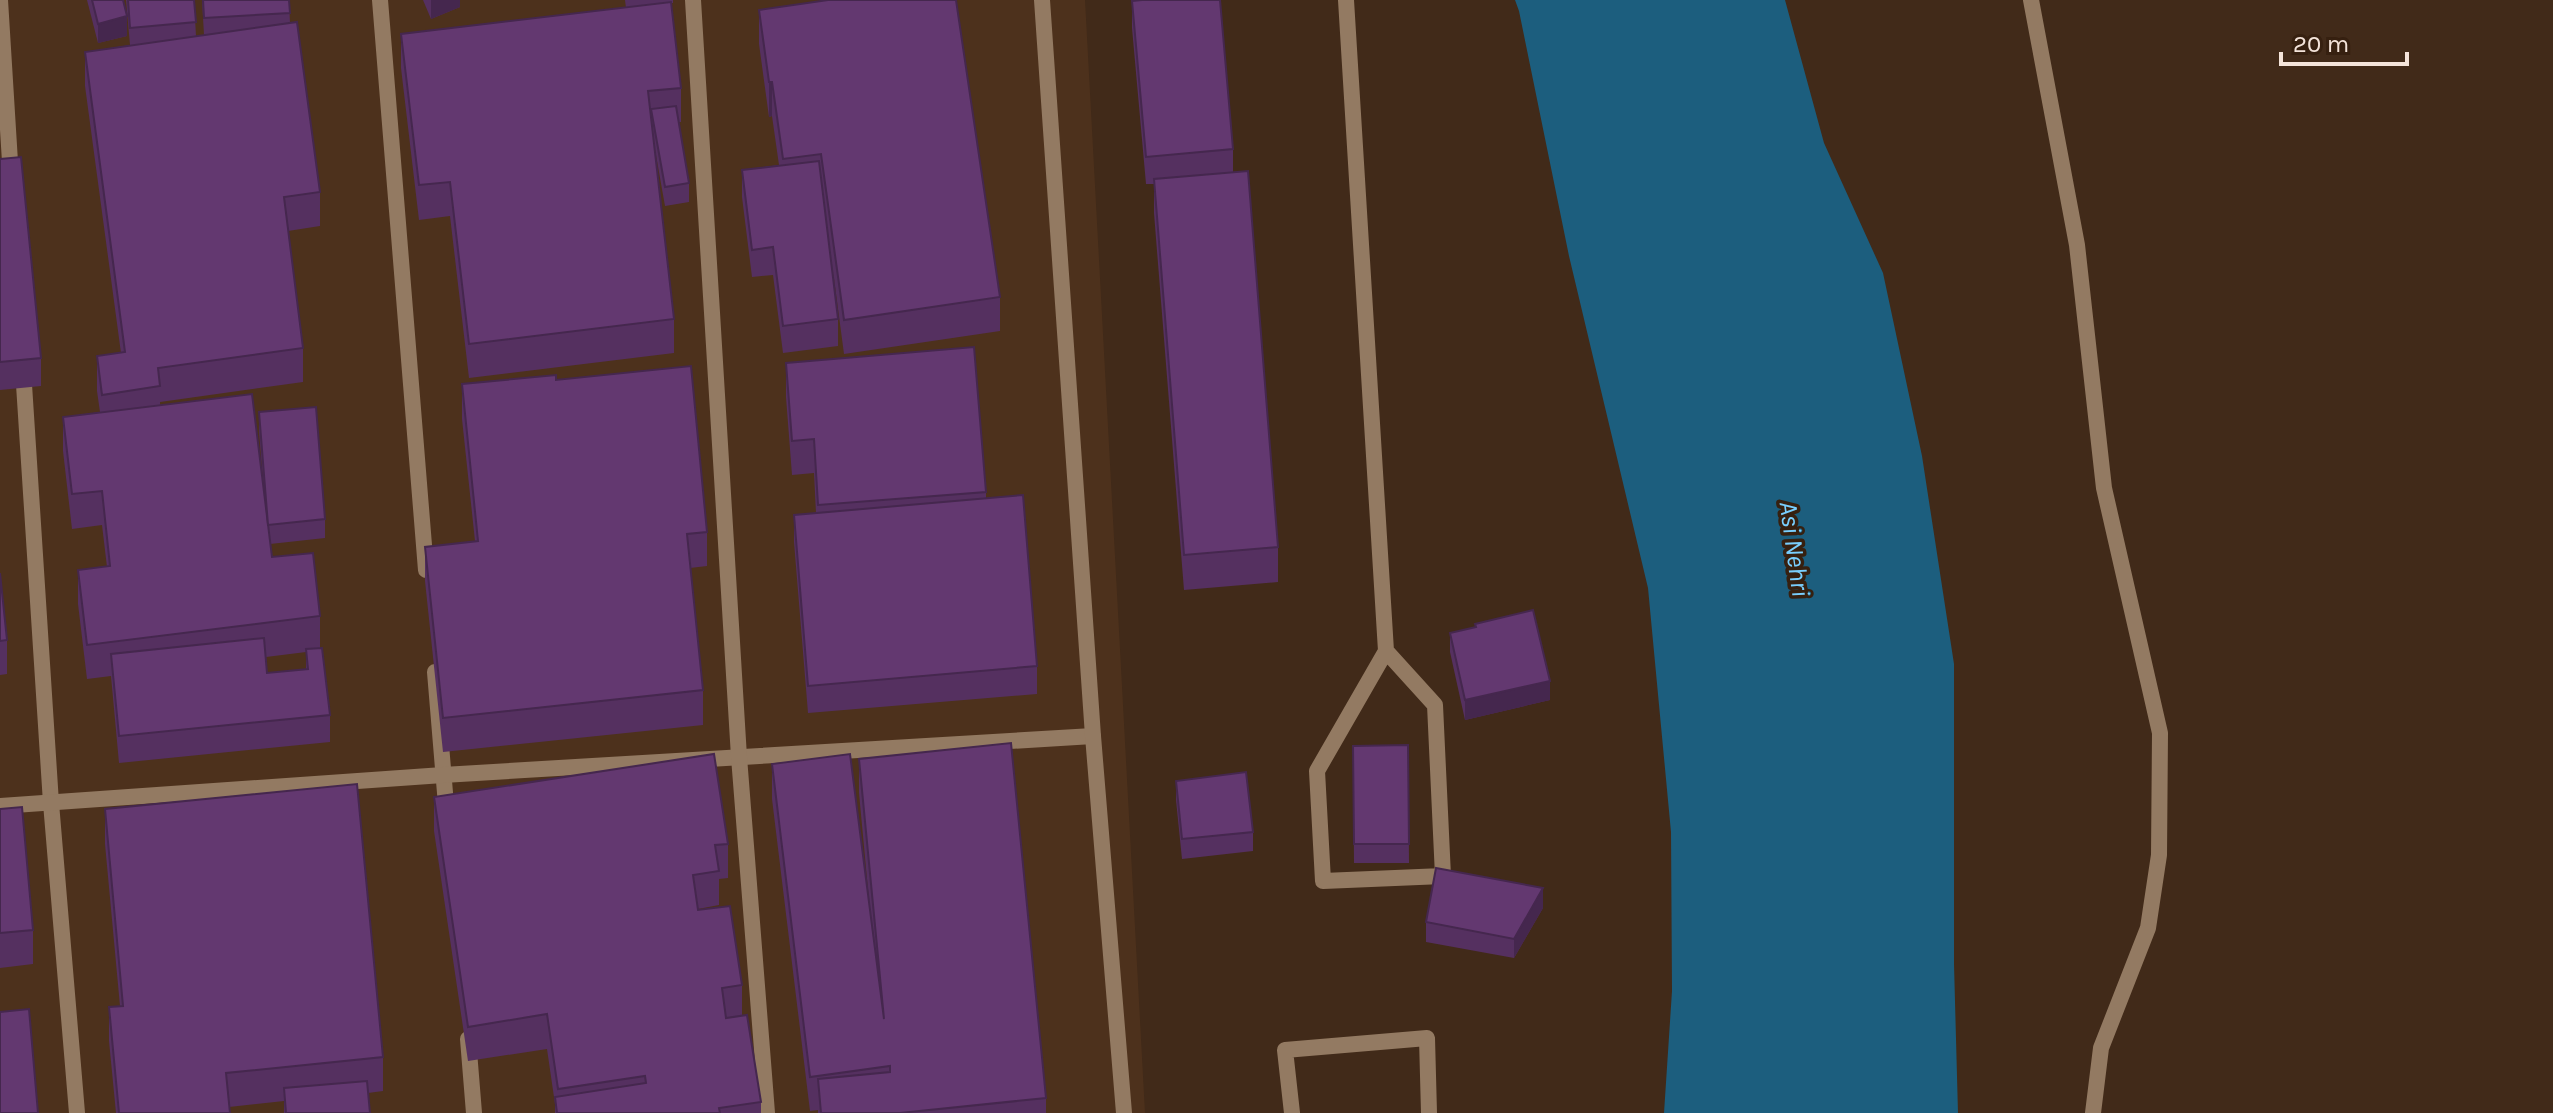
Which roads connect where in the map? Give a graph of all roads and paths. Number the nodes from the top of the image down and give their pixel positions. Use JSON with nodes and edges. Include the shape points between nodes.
{"nodes":[{"id":1,"x":0,"y":0,"type":"edge"},
{"id":2,"x":380,"y":0,"type":"edge"},
{"id":3,"x":693,"y":0,"type":"edge"},
{"id":4,"x":1042,"y":0,"type":"edge"},
{"id":5,"x":1346,"y":0,"type":"edge"},
{"id":6,"x":2031,"y":0,"type":"edge"},
{"id":7,"x":2,"y":82,"type":"edge"},
{"id":8,"x":12,"y":192,"type":"edge"},
{"id":9,"x":22,"y":348,"type":"edge"},
{"id":10,"x":428,"y":585,"type":"edge"},
{"id":11,"x":433,"y":648,"type":"edge"},
{"id":12,"x":1386,"y":651,"type":"junction"},
{"id":13,"x":1093,"y":736,"type":"junction"},
{"id":14,"x":739,"y":757,"type":"junction"},
{"id":15,"x":443,"y":775,"type":"junction"},
{"id":16,"x":51,"y":803,"type":"junction"},
{"id":17,"x":0,"y":806,"type":"edge"},
{"id":18,"x":449,"y":836,"type":"edge"},
{"id":19,"x":466,"y":1021,"type":"edge"},
{"id":20,"x":77,"y":1113,"type":"edge"},
{"id":21,"x":474,"y":1113,"type":"edge"},
{"id":22,"x":767,"y":1113,"type":"edge"},
{"id":23,"x":1124,"y":1113,"type":"edge"},
{"id":24,"x":1292,"y":1113,"type":"edge"},
{"id":25,"x":1429,"y":1113,"type":"edge"},
{"id":26,"x":2093,"y":1113,"type":"edge"}],
"edges":[{"from":1,"to":7,"type":"street"},
{"from":2,"to":10,"type":"street"},
{"from":3,"to":14,"type":"street"},
{"from":4,"to":13,"type":"street"},
{"from":5,"to":12,"type":"street"},
{"from":6,"to":26,"type":"street","via":[[2077,245],[2104,488],[2160,733],[2159,855],[2148,928],[2101,1048]]},
{"from":7,"to":8,"type":"street"},
{"from":9,"to":16,"type":"street"},
{"from":11,"to":15,"type":"street"},
{"from":12,"to":12,"type":"street","via":[[1317,771],[1323,881],[1443,876],[1435,705]]},
{"from":13,"to":14,"type":"street"},
{"from":13,"to":23,"type":"street"},
{"from":14,"to":15,"type":"street"},
{"from":14,"to":22,"type":"street"},
{"from":15,"to":16,"type":"street"},
{"from":15,"to":18,"type":"street"},
{"from":16,"to":17,"type":"street"},
{"from":16,"to":20,"type":"street"},
{"from":19,"to":21,"type":"street"},
{"from":24,"to":25,"type":"street","via":[[1285,1050],[1427,1038]]}]}
